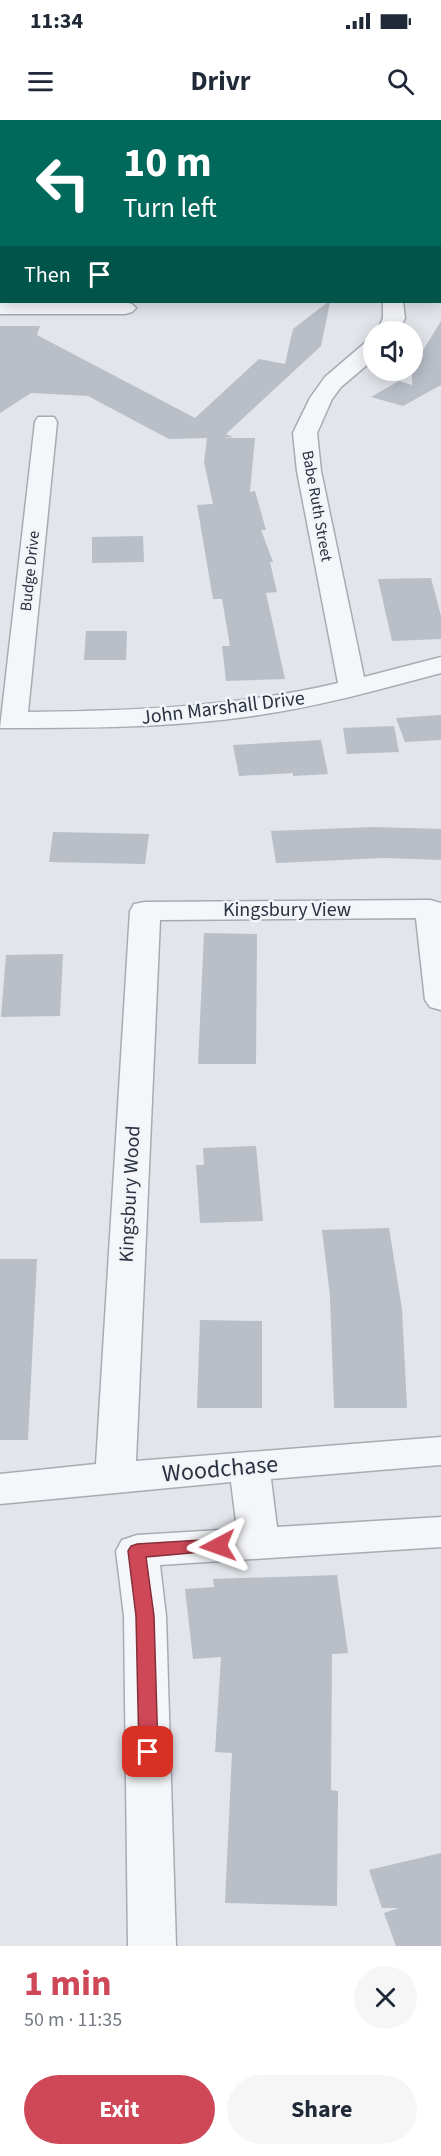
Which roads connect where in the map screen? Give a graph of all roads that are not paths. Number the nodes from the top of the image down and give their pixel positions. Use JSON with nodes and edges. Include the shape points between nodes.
{"nodes":[{"id":1,"x":393,"y":303,"type":"edge"},
{"id":2,"x":0,"y":308,"type":"edge"},
{"id":3,"x":124,"y":308,"type":"dead end"},
{"id":4,"x":392,"y":321,"type":"edge"},
{"id":5,"x":363,"y":356,"type":"edge"},
{"id":6,"x":46,"y":422,"type":"dead end"},
{"id":7,"x":441,"y":665,"type":"edge"},
{"id":8,"x":353,"y":688,"type":"junction"},
{"id":9,"x":7,"y":720,"type":"edge"},
{"id":10,"x":145,"y":911,"type":"joint"},
{"id":11,"x":441,"y":1000,"type":"edge"},
{"id":12,"x":441,"y":1451,"type":"edge"},
{"id":13,"x":249,"y":1466,"type":"junction"},
{"id":14,"x":115,"y":1477,"type":"junction"},
{"id":15,"x":0,"y":1489,"type":"edge"},
{"id":16,"x":441,"y":1532,"type":"edge"},
{"id":17,"x":259,"y":1543,"type":"junction"},
{"id":18,"x":152,"y":1946,"type":"edge"}],
"edges":[{"from":1,"to":4,"type":"street"},
{"from":2,"to":3,"type":"street"},
{"from":5,"to":8,"type":"street","name":"Babe Ruth Street","via":[[321,398],[305,434]]},
{"from":6,"to":9,"type":"street","name":"Budge Drive"},
{"from":7,"to":8,"type":"street","name":"John Marshall Drive"},
{"from":8,"to":9,"type":"street","name":"John Marshall Drive","via":[[200,714],[121,720]]},
{"from":10,"to":11,"type":"street","name":"Kingsbury View","via":[[430,909]]},
{"from":10,"to":14,"type":"street","name":"Kingsbury Wood"},
{"from":12,"to":13,"type":"street","name":"Woodchase"},
{"from":13,"to":14,"type":"street","name":"Woodchase"},
{"from":13,"to":17,"type":"street"},
{"from":14,"to":15,"type":"street","name":"Woodchase"},
{"from":16,"to":17,"type":"street"},
{"from":17,"to":18,"type":"street","via":[[137,1551],[145,1616]]}]}
